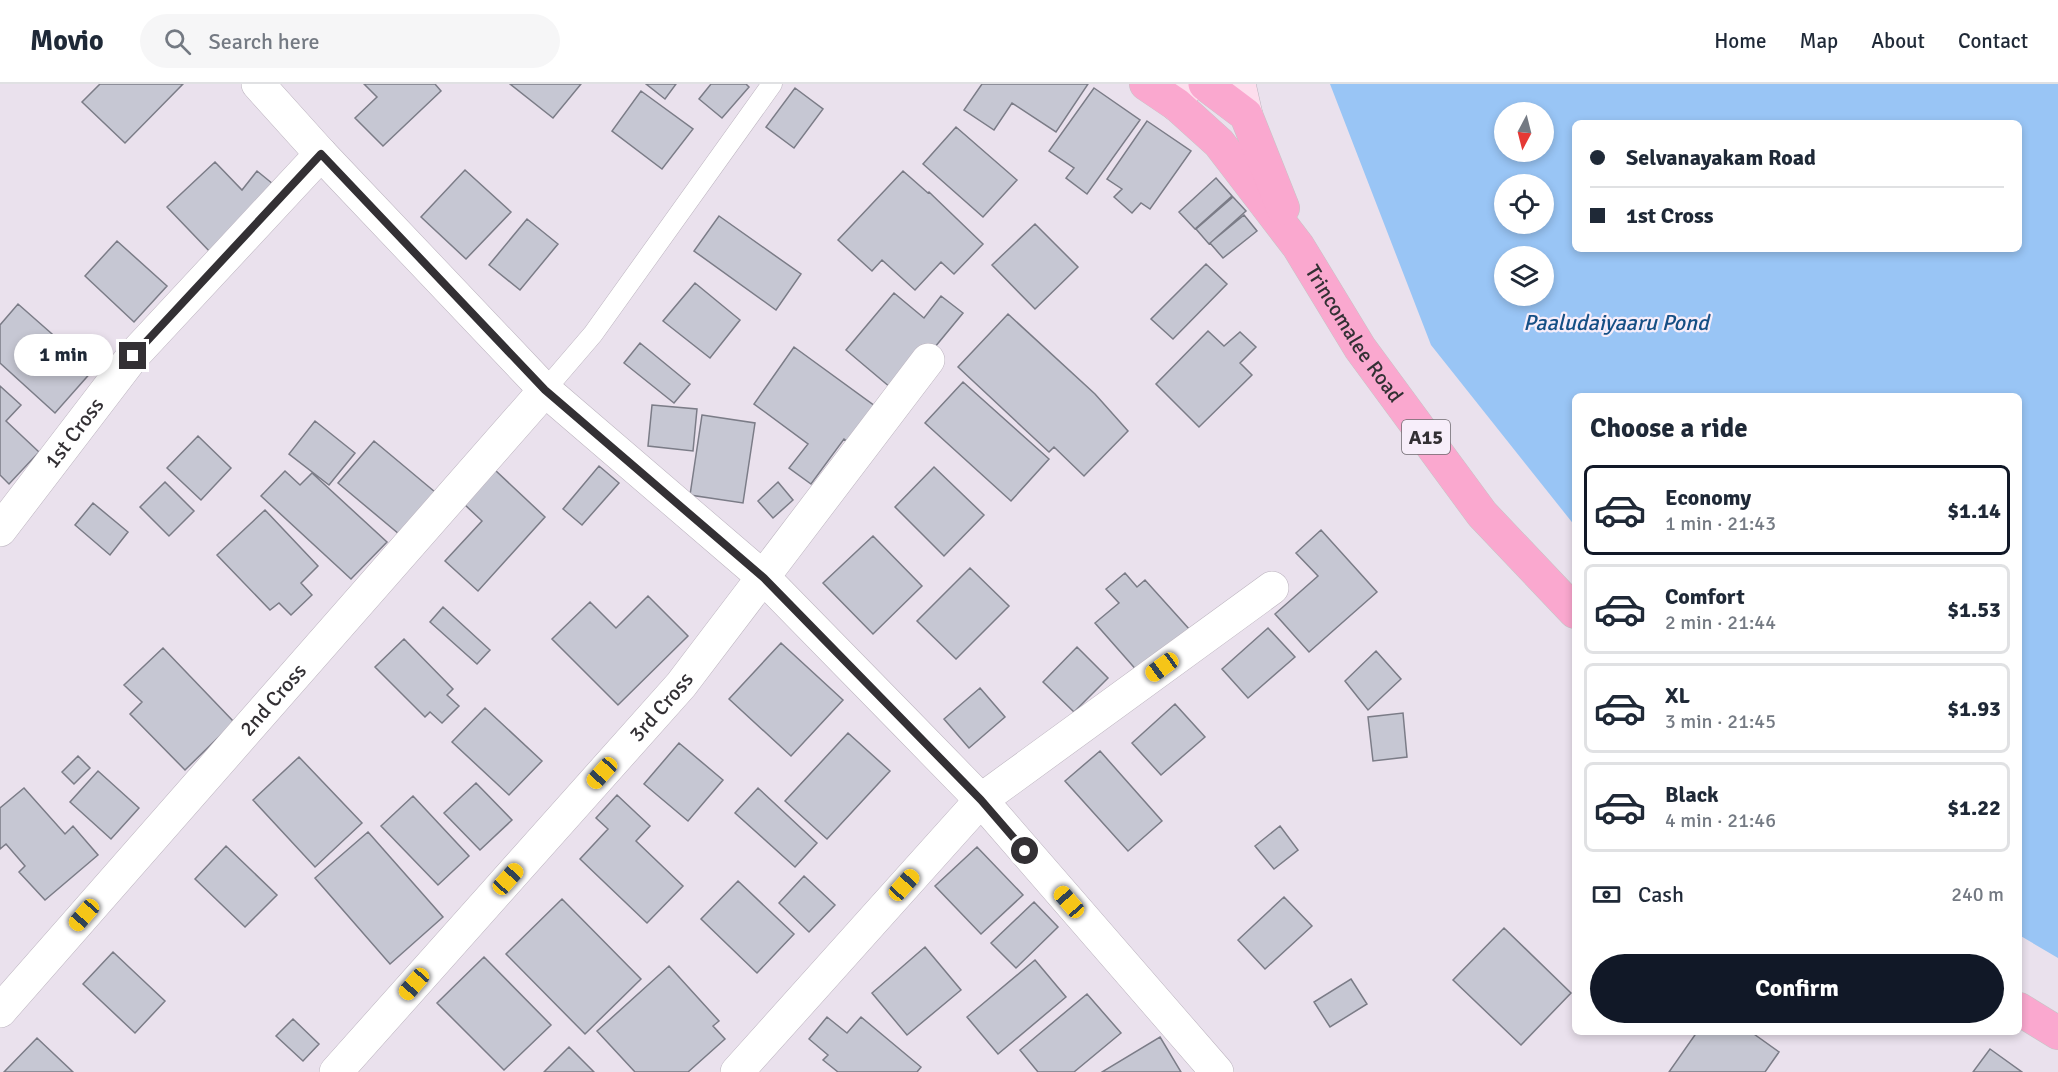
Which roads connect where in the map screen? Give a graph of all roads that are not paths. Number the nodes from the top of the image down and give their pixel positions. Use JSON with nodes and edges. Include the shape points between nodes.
{"nodes":[{"id":1,"x":258,"y":84,"type":"edge"},
{"id":2,"x":772,"y":84,"type":"edge"},
{"id":3,"x":1146,"y":84,"type":"edge"},
{"id":4,"x":1205,"y":84,"type":"edge"},
{"id":5,"x":1182,"y":94,"type":"edge"},
{"id":6,"x":1243,"y":100,"type":"edge"},
{"id":7,"x":321,"y":154,"type":"junction"},
{"id":8,"x":1298,"y":246,"type":"junction"},
{"id":9,"x":928,"y":360,"type":"dead end"},
{"id":10,"x":545,"y":390,"type":"junction"},
{"id":11,"x":0,"y":530,"type":"edge"},
{"id":12,"x":764,"y":578,"type":"junction"},
{"id":13,"x":1272,"y":588,"type":"dead end"},
{"id":14,"x":1572,"y":609,"type":"edge"},
{"id":15,"x":981,"y":800,"type":"junction"},
{"id":16,"x":0,"y":1011,"type":"edge"},
{"id":17,"x":2022,"y":1011,"type":"edge"},
{"id":18,"x":2058,"y":1033,"type":"edge"},
{"id":19,"x":336,"y":1072,"type":"edge"},
{"id":20,"x":737,"y":1072,"type":"edge"},
{"id":21,"x":1217,"y":1072,"type":"edge"}],
"edges":[{"from":1,"to":7,"type":"street"},
{"from":2,"to":10,"type":"lane","via":[[592,334]]},
{"from":3,"to":5,"type":"highway","name":"Trincomalee Road","number":"A15"},
{"from":4,"to":6,"type":"highway","name":"Trincomalee Road","number":"A15"},
{"from":5,"to":8,"type":"highway","name":"Trincomalee Road","number":"A15"},
{"from":6,"to":8,"type":"highway","name":"Trincomalee Road","number":"A15"},
{"from":7,"to":10,"type":"street"},
{"from":7,"to":11,"type":"street","name":"1st Cross","via":[[133,356]]},
{"from":8,"to":14,"type":"highway","name":"Trincomalee Road","number":"A15","via":[[1360,348],[1482,514]]},
{"from":9,"to":12,"type":"street","name":"3rd Cross"},
{"from":10,"to":12,"type":"street"},
{"from":10,"to":16,"type":"street","name":"2nd Cross"},
{"from":12,"to":15,"type":"street"},
{"from":12,"to":19,"type":"street","name":"3rd Cross","via":[[681,685]]},
{"from":13,"to":15,"type":"street"},
{"from":15,"to":20,"type":"street"},
{"from":15,"to":21,"type":"street"},
{"from":17,"to":18,"type":"highway"}]}
